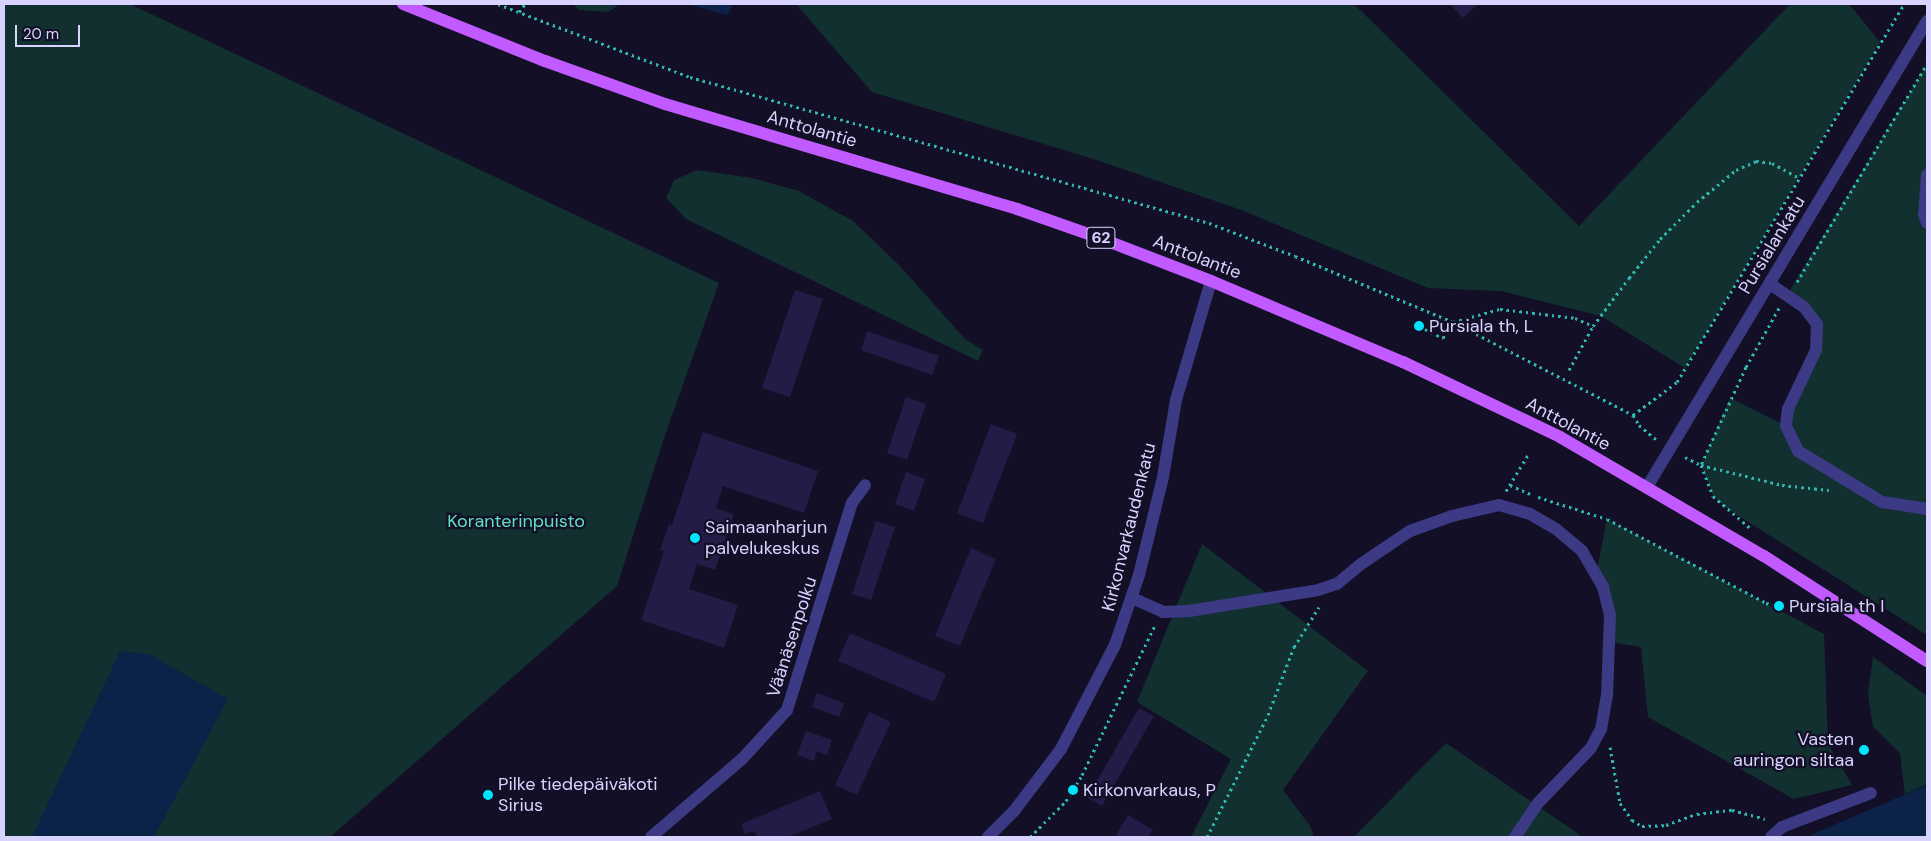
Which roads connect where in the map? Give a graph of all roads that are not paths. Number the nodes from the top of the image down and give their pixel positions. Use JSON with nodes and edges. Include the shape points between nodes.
{"nodes":[{"id":1,"x":403,"y":4,"type":"edge"},
{"id":2,"x":1926,"y":27,"type":"edge"},
{"id":3,"x":1927,"y":175,"type":"edge"},
{"id":4,"x":1927,"y":222,"type":"edge"},
{"id":5,"x":1211,"y":281,"type":"junction"},
{"id":6,"x":1770,"y":284,"type":"junction"},
{"id":7,"x":865,"y":485,"type":"dead end"},
{"id":8,"x":1647,"y":487,"type":"junction"},
{"id":9,"x":1927,"y":509,"type":"edge"},
{"id":10,"x":1132,"y":598,"type":"junction"},
{"id":11,"x":1923,"y":658,"type":"edge"},
{"id":12,"x":1871,"y":793,"type":"dead end"},
{"id":13,"x":651,"y":837,"type":"edge"},
{"id":14,"x":988,"y":837,"type":"edge"},
{"id":15,"x":1514,"y":837,"type":"edge"},
{"id":16,"x":1771,"y":837,"type":"edge"}],
"edges":[{"from":1,"to":5,"type":"main road","name":"Anttolantie","number":"62","via":[[545,61],[665,104],[1017,209]]},
{"from":2,"to":6,"type":"street","name":"Pursialankatu"},
{"from":3,"to":4,"type":"street","via":[[1924,214]]},
{"from":5,"to":8,"type":"main road","name":"Anttolantie","number":"62","via":[[1403,362],[1560,437]]},
{"from":5,"to":10,"type":"street","name":"Kirkonvarkaudenkatu","via":[[1176,400],[1163,478]]},
{"from":6,"to":8,"type":"street","name":"Pursialankatu"},
{"from":6,"to":9,"type":"street","via":[[1804,307],[1816,324],[1816,350],[1788,409],[1786,426],[1798,451],[1882,502]]},
{"from":7,"to":13,"type":"street","name":"Väänäsenpolku","via":[[852,503],[787,710],[742,759]]},
{"from":8,"to":11,"type":"main road","name":"Anttolantie","number":"62","via":[[1764,556]]},
{"from":10,"to":14,"type":"street","name":"Kirkonvarkaudenkatu","via":[[1100,678],[1061,749],[1014,811]]},
{"from":10,"to":15,"type":"street","via":[[1163,612],[1226,607],[1337,584],[1410,531],[1452,516],[1499,505],[1530,514],[1556,529],[1582,552],[1603,586],[1610,615],[1607,695],[1601,729],[1591,748],[1538,803]]},
{"from":12,"to":16,"type":"street","via":[[1782,827]]}]}
